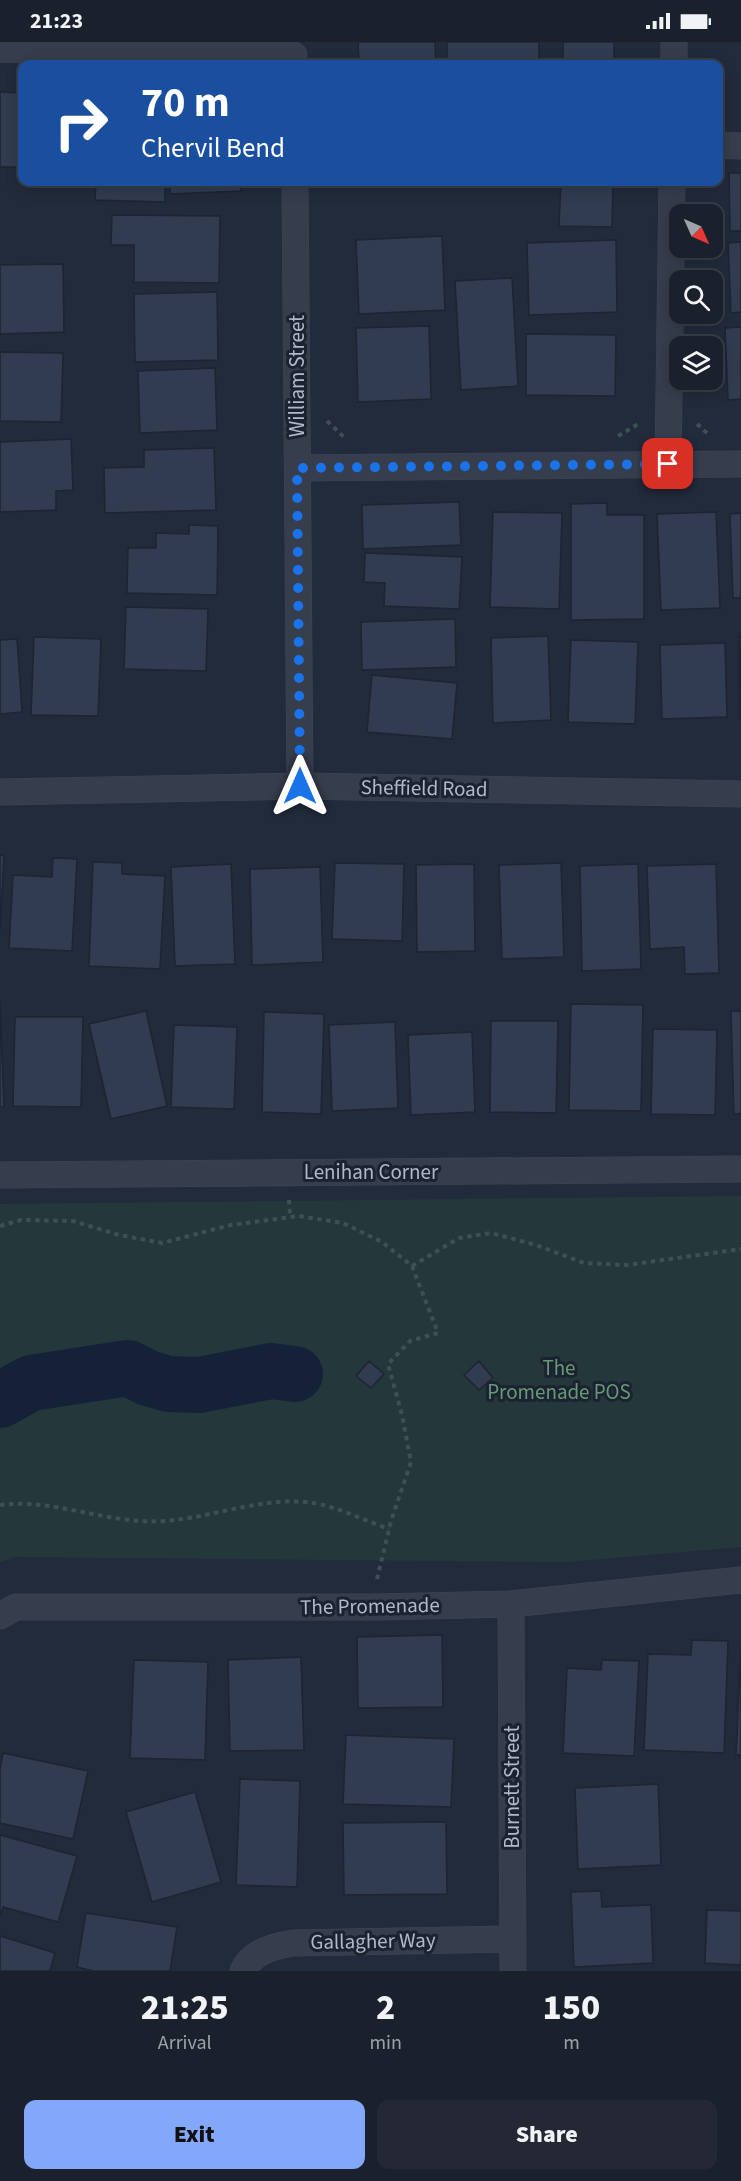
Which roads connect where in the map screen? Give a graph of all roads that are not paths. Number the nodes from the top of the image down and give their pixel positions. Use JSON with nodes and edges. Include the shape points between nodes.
{"nodes":[{"id":1,"x":674,"y":42,"type":"edge"},
{"id":2,"x":0,"y":49,"type":"edge"},
{"id":3,"x":294,"y":54,"type":"edge"},
{"id":4,"x":674,"y":60,"type":"edge"},
{"id":5,"x":723,"y":145,"type":"edge"},
{"id":6,"x":741,"y":146,"type":"edge"},
{"id":7,"x":295,"y":186,"type":"edge"},
{"id":8,"x":672,"y":186,"type":"edge"},
{"id":9,"x":668,"y":464,"type":"junction"},
{"id":10,"x":741,"y":464,"type":"edge"},
{"id":11,"x":297,"y":468,"type":"junction"},
{"id":12,"x":300,"y":786,"type":"junction"},
{"id":13,"x":0,"y":792,"type":"edge"},
{"id":14,"x":741,"y":794,"type":"edge"},
{"id":15,"x":741,"y":1169,"type":"edge"},
{"id":16,"x":0,"y":1174,"type":"edge"},
{"id":17,"x":741,"y":1580,"type":"edge"},
{"id":18,"x":511,"y":1604,"type":"junction"},
{"id":19,"x":0,"y":1616,"type":"edge"},
{"id":20,"x":513,"y":1939,"type":"junction"},
{"id":21,"x":243,"y":1971,"type":"edge"},
{"id":22,"x":513,"y":1971,"type":"edge"}],
"edges":[{"from":1,"to":4,"type":"street"},
{"from":2,"to":3,"type":"street"},
{"from":5,"to":6,"type":"street"},
{"from":7,"to":11,"type":"street","name":"William Street"},
{"from":8,"to":9,"type":"street"},
{"from":9,"to":10,"type":"street"},
{"from":9,"to":11,"type":"street"},
{"from":11,"to":12,"type":"street","name":"William Street"},
{"from":12,"to":13,"type":"street","name":"Sheffield Road"},
{"from":12,"to":14,"type":"street","name":"Sheffield Road"},
{"from":15,"to":16,"type":"street","name":"Lenihan Corner"},
{"from":17,"to":18,"type":"street","name":"The Promenade"},
{"from":18,"to":19,"type":"street","name":"The Promenade","via":[[16,1607]]},
{"from":18,"to":20,"type":"street","name":"Burnett Street"},
{"from":20,"to":21,"type":"street","name":"Gallagher Way","via":[[293,1943],[269,1947]]},
{"from":20,"to":22,"type":"street","name":"Burnett Street"}]}
